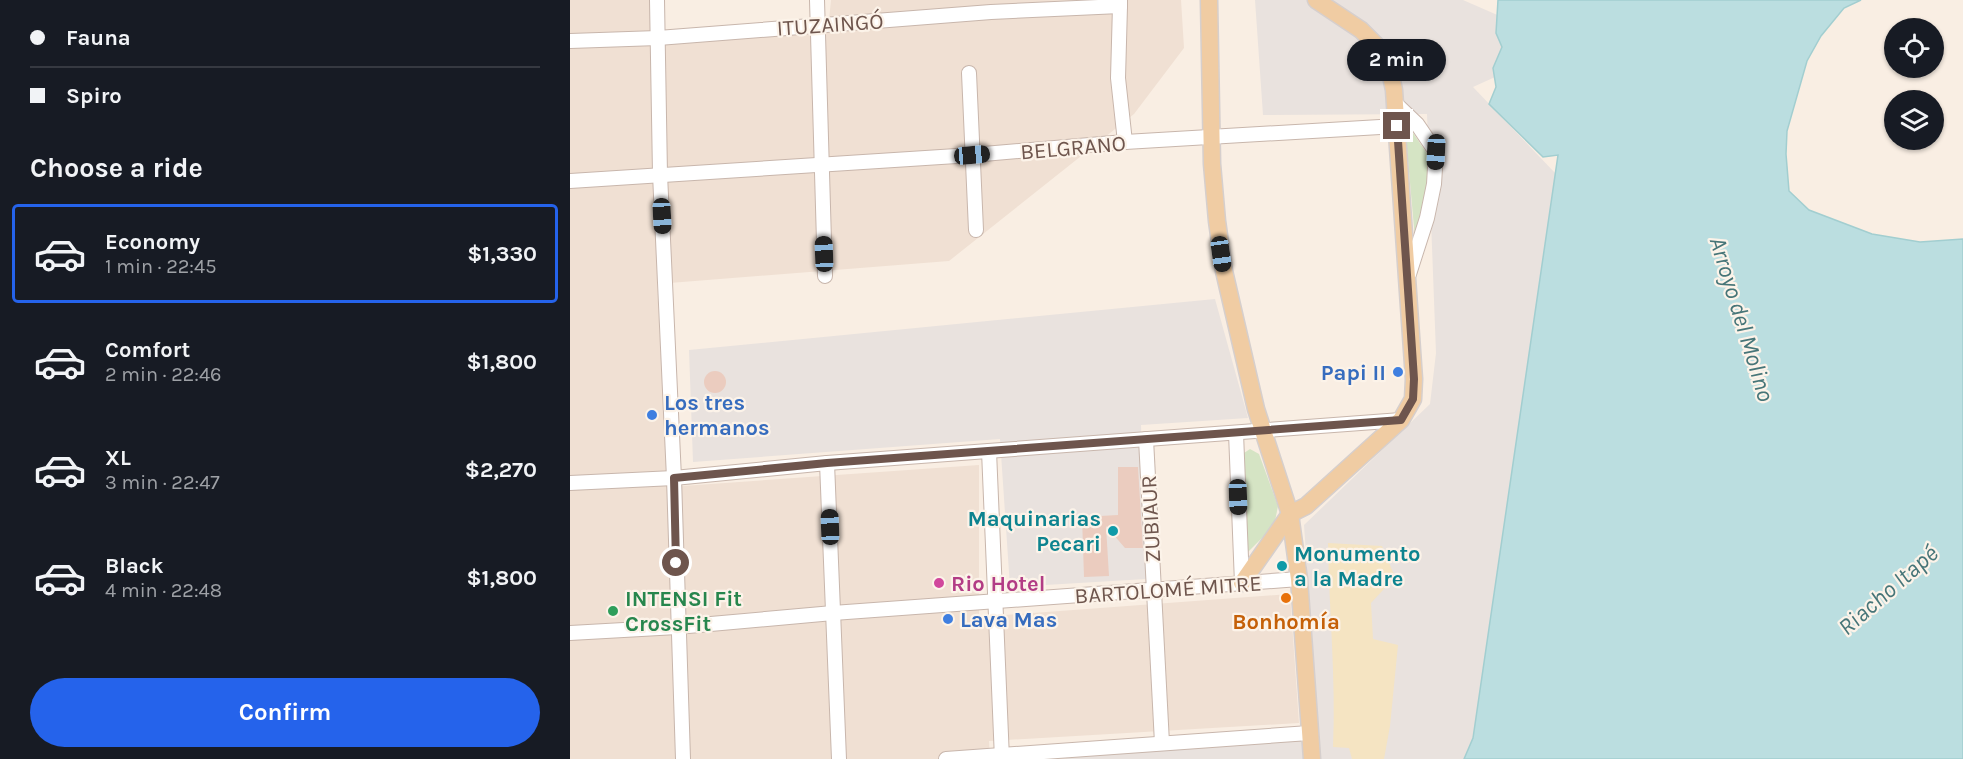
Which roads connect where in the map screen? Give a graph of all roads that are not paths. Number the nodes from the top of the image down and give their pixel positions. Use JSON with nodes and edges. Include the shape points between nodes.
{"nodes":[{"id":1,"x":657,"y":0,"type":"edge"},
{"id":2,"x":817,"y":0,"type":"edge"},
{"id":3,"x":1209,"y":0,"type":"edge"},
{"id":4,"x":1316,"y":0,"type":"edge"},
{"id":5,"x":1120,"y":3,"type":"edge"},
{"id":6,"x":818,"y":24,"type":"junction"},
{"id":7,"x":658,"y":38,"type":"junction"},
{"id":8,"x":570,"y":41,"type":"edge"},
{"id":9,"x":969,"y":73,"type":"dead end"},
{"id":10,"x":1395,"y":103,"type":"junction"},
{"id":11,"x":1397,"y":126,"type":"junction"},
{"id":12,"x":1211,"y":137,"type":"junction"},
{"id":13,"x":1125,"y":142,"type":"junction"},
{"id":14,"x":972,"y":155,"type":"junction"},
{"id":15,"x":821,"y":164,"type":"junction"},
{"id":16,"x":660,"y":174,"type":"junction"},
{"id":17,"x":570,"y":181,"type":"edge"},
{"id":18,"x":976,"y":230,"type":"dead end"},
{"id":19,"x":825,"y":276,"type":"dead end"},
{"id":20,"x":1407,"y":279,"type":"junction"},
{"id":21,"x":1401,"y":420,"type":"junction"},
{"id":22,"x":1262,"y":431,"type":"junction"},
{"id":23,"x":1236,"y":433,"type":"junction"},
{"id":24,"x":1146,"y":439,"type":"junction"},
{"id":25,"x":989,"y":451,"type":"junction"},
{"id":26,"x":827,"y":463,"type":"junction"},
{"id":27,"x":674,"y":478,"type":"junction"},
{"id":28,"x":570,"y":483,"type":"edge"},
{"id":29,"x":1290,"y":514,"type":"junction"},
{"id":30,"x":1299,"y":579,"type":"junction"},
{"id":31,"x":1242,"y":583,"type":"junction"},
{"id":32,"x":1154,"y":590,"type":"junction"},
{"id":33,"x":995,"y":601,"type":"junction"},
{"id":34,"x":833,"y":613,"type":"junction"},
{"id":35,"x":677,"y":627,"type":"junction"},
{"id":36,"x":570,"y":633,"type":"edge"},
{"id":37,"x":1309,"y":732,"type":"junction"},
{"id":38,"x":1162,"y":743,"type":"junction"},
{"id":39,"x":1002,"y":757,"type":"edge"},
{"id":40,"x":683,"y":759,"type":"edge"},
{"id":41,"x":839,"y":759,"type":"edge"},
{"id":42,"x":946,"y":759,"type":"edge"},
{"id":43,"x":1312,"y":759,"type":"edge"}],
"edges":[{"from":1,"to":7,"type":"street"},
{"from":2,"to":6,"type":"street"},
{"from":3,"to":12,"type":"main road"},
{"from":4,"to":10,"type":"main road","via":[[1361,30],[1386,58]]},
{"from":5,"to":6,"type":"street","name":"ITUZAINGÓ"},
{"from":5,"to":13,"type":"street","via":[[1118,78]]},
{"from":6,"to":7,"type":"street","name":"ITUZAINGÓ"},
{"from":6,"to":15,"type":"street"},
{"from":7,"to":8,"type":"street","name":"ITUZAINGÓ"},
{"from":7,"to":16,"type":"street"},
{"from":9,"to":14,"type":"street"},
{"from":10,"to":11,"type":"main road"},
{"from":10,"to":20,"type":"street","via":[[1417,124],[1436,152],[1427,218]]},
{"from":11,"to":12,"type":"street","name":"BELGRANO"},
{"from":11,"to":20,"type":"main road"},
{"from":12,"to":13,"type":"street","name":"BELGRANO"},
{"from":12,"to":22,"type":"main road","via":[[1224,271]]},
{"from":13,"to":14,"type":"street","name":"BELGRANO"},
{"from":14,"to":15,"type":"street","name":"BELGRANO"},
{"from":14,"to":18,"type":"street"},
{"from":15,"to":16,"type":"street","name":"BELGRANO"},
{"from":15,"to":19,"type":"street"},
{"from":16,"to":17,"type":"street","name":"BELGRANO"},
{"from":16,"to":27,"type":"street"},
{"from":20,"to":21,"type":"main road","via":[[1414,379],[1413,399]]},
{"from":21,"to":22,"type":"street"},
{"from":21,"to":29,"type":"main road","via":[[1306,506]]},
{"from":22,"to":23,"type":"street"},
{"from":22,"to":29,"type":"main road"},
{"from":23,"to":24,"type":"street"},
{"from":23,"to":31,"type":"street"},
{"from":24,"to":25,"type":"street"},
{"from":24,"to":32,"type":"street","name":"ZUBIAUR"},
{"from":25,"to":26,"type":"street"},
{"from":25,"to":33,"type":"street"},
{"from":26,"to":27,"type":"street"},
{"from":26,"to":34,"type":"street"},
{"from":27,"to":28,"type":"street"},
{"from":27,"to":35,"type":"street"},
{"from":29,"to":30,"type":"main road"},
{"from":29,"to":31,"type":"main road"},
{"from":30,"to":31,"type":"street","name":"BARTOLOMÉ MITRE"},
{"from":30,"to":37,"type":"main road"},
{"from":31,"to":32,"type":"street","name":"BARTOLOMÉ MITRE"},
{"from":32,"to":33,"type":"street","name":"BARTOLOMÉ MITRE"},
{"from":32,"to":38,"type":"street","name":"ZUBIAUR"},
{"from":33,"to":34,"type":"street","name":"BARTOLOMÉ MITRE"},
{"from":33,"to":39,"type":"street"},
{"from":34,"to":35,"type":"street","name":"BARTOLOMÉ MITRE"},
{"from":34,"to":41,"type":"street"},
{"from":35,"to":36,"type":"street","name":"BARTOLOMÉ MITRE"},
{"from":35,"to":40,"type":"street"},
{"from":37,"to":38,"type":"street"},
{"from":37,"to":43,"type":"main road"},
{"from":38,"to":39,"type":"street"},
{"from":39,"to":42,"type":"street"}]}
